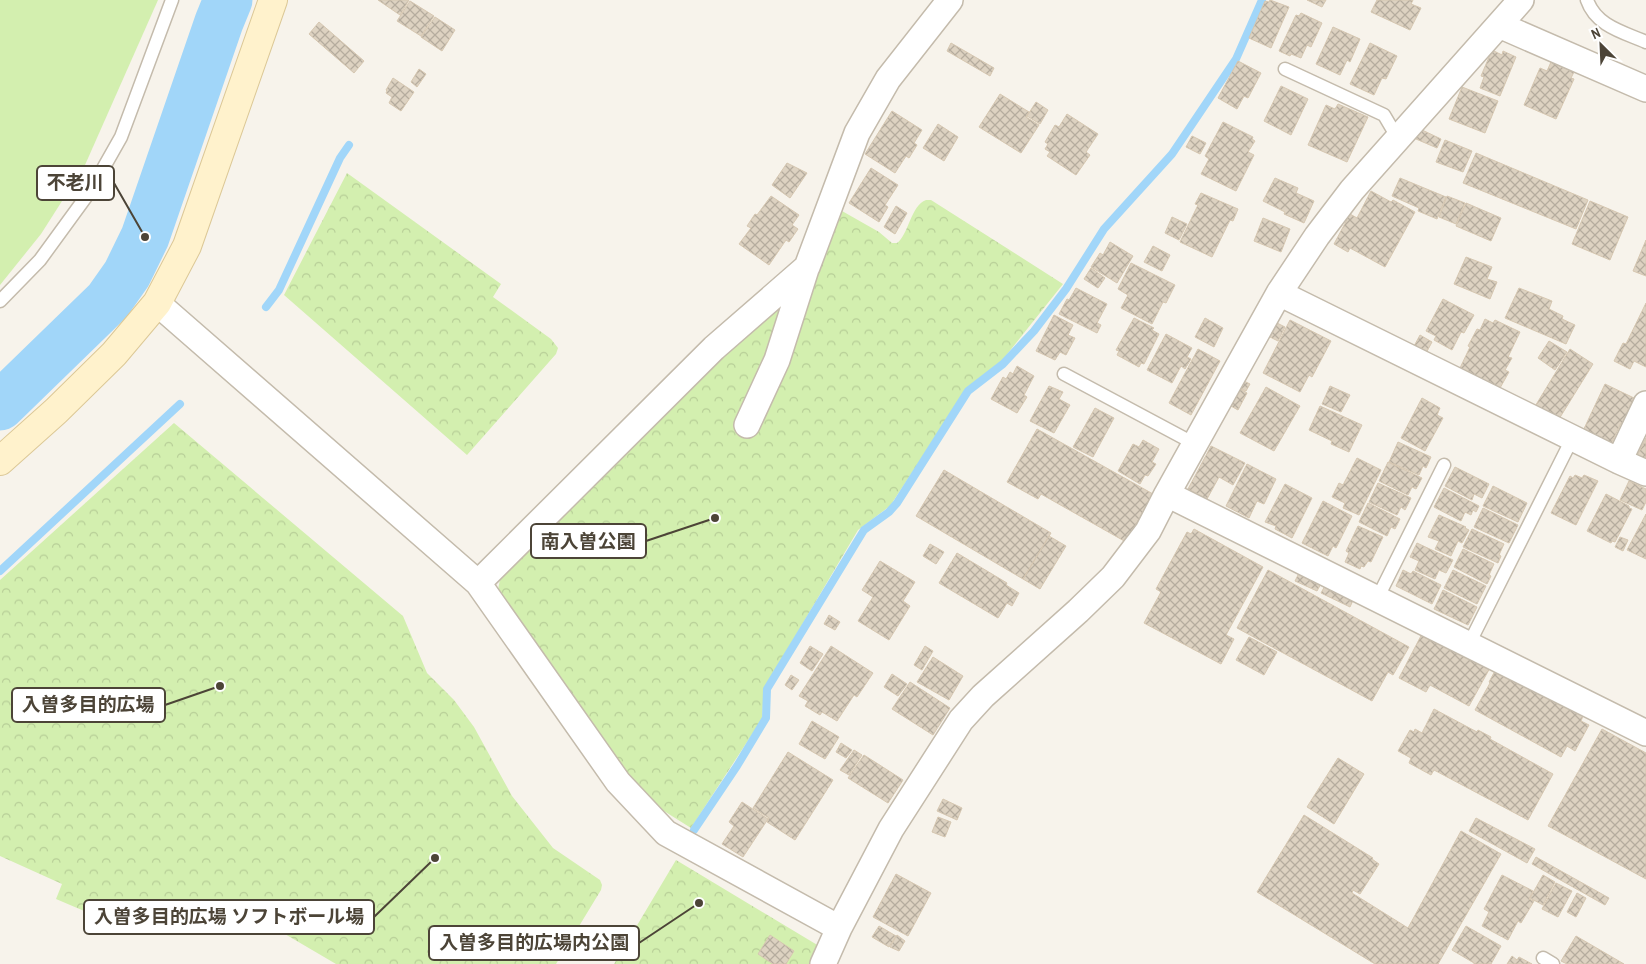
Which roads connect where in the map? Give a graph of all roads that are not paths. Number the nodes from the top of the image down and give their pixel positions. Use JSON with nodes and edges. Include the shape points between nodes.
{"nodes":[{"id":1,"x":172,"y":0,"type":"edge"},
{"id":2,"x":273,"y":0,"type":"edge"},
{"id":3,"x":950,"y":0,"type":"edge"},
{"id":4,"x":1521,"y":0,"type":"edge"},
{"id":5,"x":1588,"y":0,"type":"edge"},
{"id":6,"x":1499,"y":25,"type":"junction"},
{"id":7,"x":1646,"y":42,"type":"edge"},
{"id":8,"x":1285,"y":69,"type":"dead end"},
{"id":9,"x":1646,"y":89,"type":"edge"},
{"id":10,"x":1397,"y":137,"type":"junction"},
{"id":11,"x":807,"y":267,"type":"junction"},
{"id":12,"x":1279,"y":293,"type":"junction"},
{"id":13,"x":0,"y":301,"type":"edge"},
{"id":14,"x":157,"y":303,"type":"junction"},
{"id":15,"x":1064,"y":374,"type":"dead end"},
{"id":16,"x":1646,"y":404,"type":"edge"},
{"id":17,"x":747,"y":425,"type":"dead end"},
{"id":18,"x":1573,"y":437,"type":"junction"},
{"id":19,"x":1195,"y":444,"type":"junction"},
{"id":20,"x":0,"y":460,"type":"edge"},
{"id":21,"x":1619,"y":461,"type":"junction"},
{"id":22,"x":1444,"y":466,"type":"dead end"},
{"id":23,"x":1646,"y":473,"type":"edge"},
{"id":24,"x":1167,"y":494,"type":"junction"},
{"id":25,"x":478,"y":583,"type":"junction"},
{"id":26,"x":1377,"y":599,"type":"junction"},
{"id":27,"x":1469,"y":644,"type":"junction"},
{"id":28,"x":1646,"y":733,"type":"edge"},
{"id":29,"x":839,"y":928,"type":"junction"},
{"id":30,"x":823,"y":964,"type":"edge"}],
"edges":[{"from":1,"to":13,"type":"lane","via":[[120,137],[91,190],[40,260]]},
{"from":2,"to":14,"type":"street","via":[[188,246]]},
{"from":3,"to":11,"type":"street","via":[[888,79],[856,133]]},
{"from":4,"to":6,"type":"street"},
{"from":5,"to":7,"type":"lane","via":[[1597,18],[1606,25]]},
{"from":6,"to":9,"type":"street"},
{"from":6,"to":10,"type":"street"},
{"from":8,"to":10,"type":"lane","via":[[1384,115]]},
{"from":10,"to":12,"type":"street","via":[[1352,190]]},
{"from":11,"to":17,"type":"street","via":[[777,360]]},
{"from":11,"to":25,"type":"street","via":[[714,348]]},
{"from":12,"to":18,"type":"street"},
{"from":12,"to":19,"type":"street"},
{"from":14,"to":20,"type":"street","via":[[114,354]]},
{"from":14,"to":25,"type":"street"},
{"from":15,"to":19,"type":"lane"},
{"from":16,"to":21,"type":"street"},
{"from":18,"to":21,"type":"street"},
{"from":18,"to":27,"type":"lane"},
{"from":19,"to":24,"type":"street"},
{"from":21,"to":23,"type":"street"},
{"from":22,"to":26,"type":"lane"},
{"from":24,"to":26,"type":"street"},
{"from":24,"to":29,"type":"street","via":[[1148,531],[1113,577],[961,720],[891,829]]},
{"from":25,"to":29,"type":"street","via":[[618,782],[666,833]]},
{"from":26,"to":27,"type":"street"},
{"from":27,"to":28,"type":"street"},
{"from":29,"to":30,"type":"street"}]}
